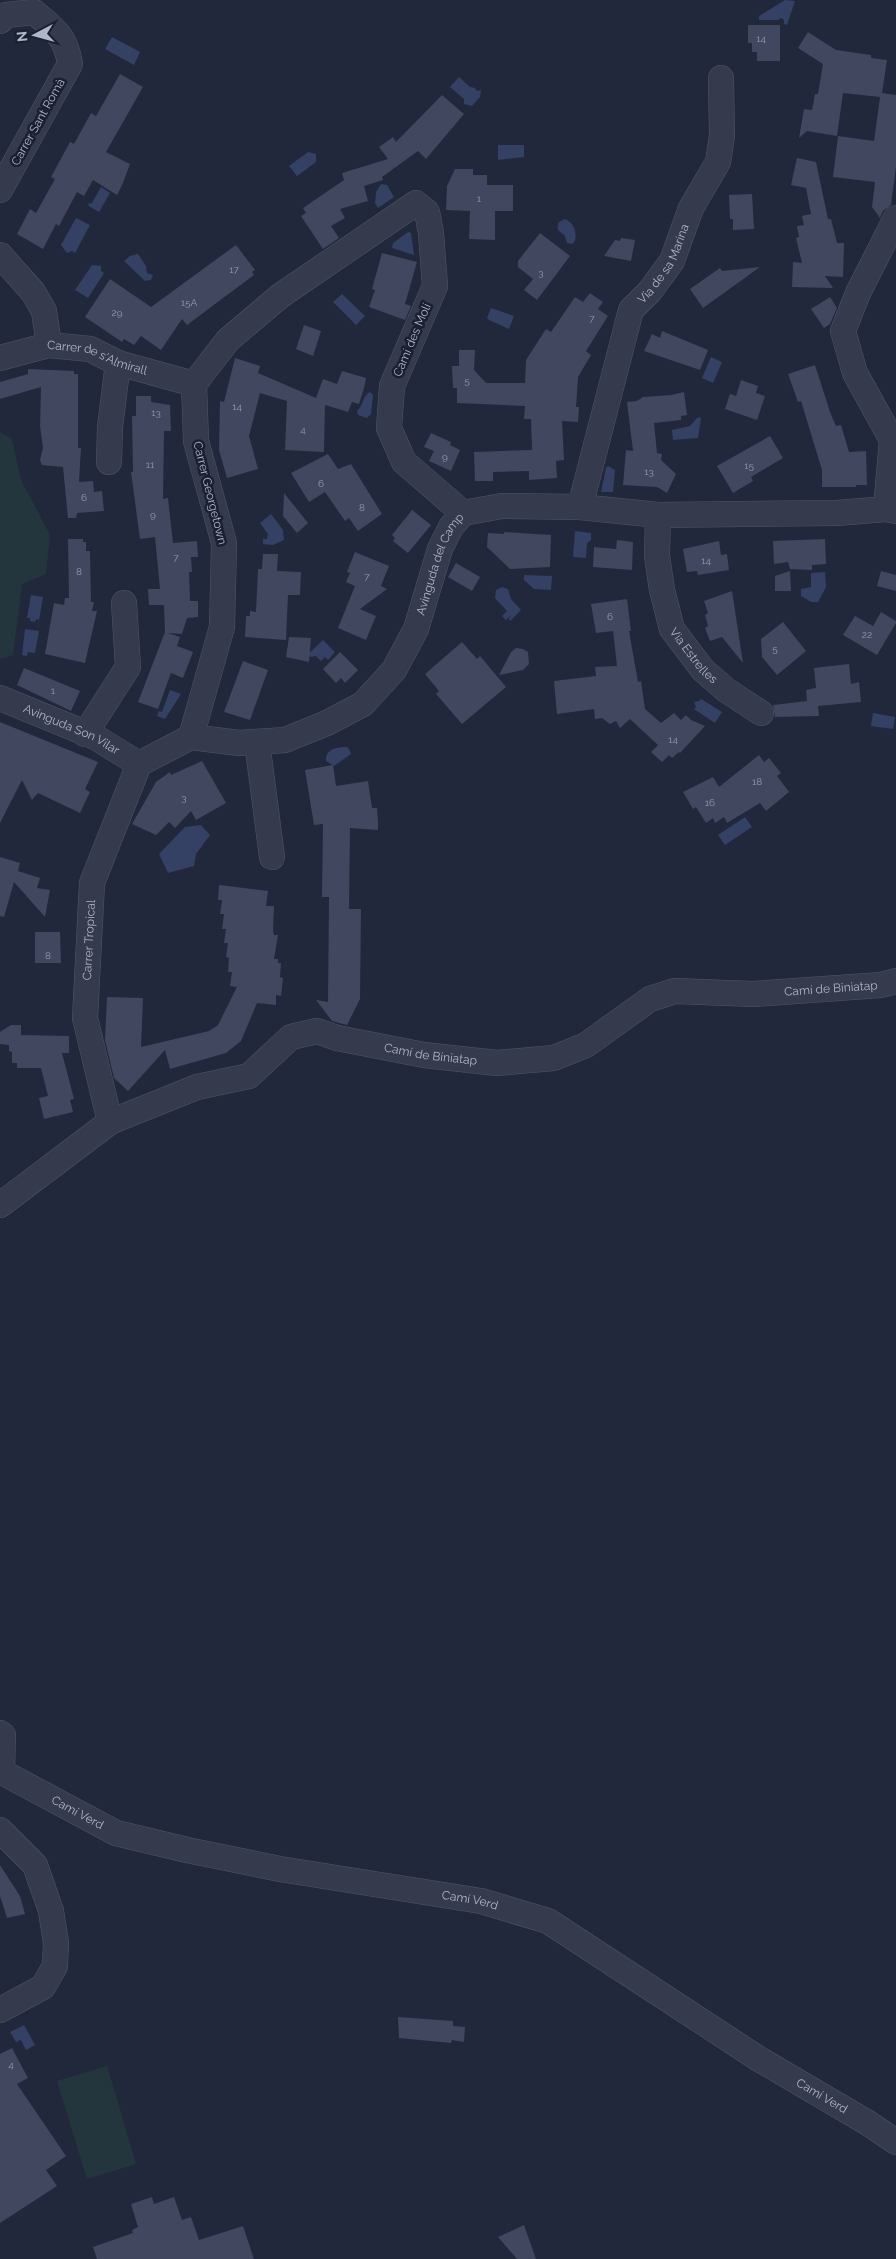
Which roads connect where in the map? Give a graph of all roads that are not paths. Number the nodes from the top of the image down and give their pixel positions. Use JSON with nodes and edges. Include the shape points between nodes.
{"nodes":[{"id":1,"x":0,"y":21,"type":"edge"},
{"id":2,"x":721,"y":78,"type":"dead end"},
{"id":3,"x":0,"y":190,"type":"edge"},
{"id":4,"x":896,"y":218,"type":"edge"},
{"id":5,"x":0,"y":254,"type":"edge"},
{"id":6,"x":50,"y":345,"type":"junction"},
{"id":7,"x":0,"y":358,"type":"edge"},
{"id":8,"x":118,"y":363,"type":"junction"},
{"id":9,"x":194,"y":384,"type":"junction"},
{"id":10,"x":109,"y":462,"type":"dead end"},
{"id":11,"x":580,"y":507,"type":"junction"},
{"id":12,"x":891,"y":510,"type":"edge"},
{"id":13,"x":463,"y":513,"type":"junction"},
{"id":14,"x":658,"y":516,"type":"junction"},
{"id":15,"x":124,"y":603,"type":"dead end"},
{"id":16,"x":0,"y":698,"type":"edge"},
{"id":17,"x":761,"y":713,"type":"dead end"},
{"id":18,"x":85,"y":734,"type":"junction"},
{"id":19,"x":192,"y":737,"type":"junction"},
{"id":20,"x":257,"y":742,"type":"junction"},
{"id":21,"x":138,"y":764,"type":"junction"},
{"id":22,"x":272,"y":857,"type":"dead end"},
{"id":23,"x":896,"y":981,"type":"edge"},
{"id":24,"x":110,"y":1122,"type":"junction"},
{"id":25,"x":0,"y":1205,"type":"edge"},
{"id":26,"x":0,"y":1733,"type":"edge"},
{"id":27,"x":1,"y":1771,"type":"edge"},
{"id":28,"x":0,"y":1830,"type":"edge"},
{"id":29,"x":0,"y":2010,"type":"edge"},
{"id":30,"x":896,"y":2142,"type":"edge"}],
"edges":[{"from":1,"to":3,"type":"street","name":"Carrer Sant Romà","via":[[6,15],[34,12],[61,35],[70,64]]},
{"from":2,"to":11,"type":"street","name":"Via de sa Marina","via":[[722,136],[718,162],[691,208],[672,261],[631,310]]},
{"from":4,"to":12,"type":"street","via":[[858,293],[843,331],[854,373],[892,440]]},
{"from":5,"to":6,"type":"street","via":[[44,310]]},
{"from":6,"to":7,"type":"street","name":"Carrer de s'Almirall"},
{"from":6,"to":8,"type":"street","name":"Carrer de s'Almirall","via":[[90,349]]},
{"from":8,"to":9,"type":"street","name":"Carrer de s'Almirall"},
{"from":8,"to":10,"type":"street"},
{"from":9,"to":13,"type":"street","name":"Camí des Molí","via":[[228,340],[280,296],[416,203],[427,212],[435,286],[392,386],[389,428],[404,462]]},
{"from":9,"to":19,"type":"street","name":"Carrer Georgetown","via":[[196,441],[224,542],[222,627]]},
{"from":11,"to":13,"type":"street","name":"Avinguda del Camp","via":[[502,506]]},
{"from":11,"to":14,"type":"street","name":"Avinguda del Camp"},
{"from":12,"to":14,"type":"street","name":"Avinguda del Camp"},
{"from":13,"to":20,"type":"street","name":"Avinguda del Camp","via":[[440,548],[416,629],[388,677],[363,704],[327,723],[285,740]]},
{"from":14,"to":17,"type":"street","name":"Via Estrelles","via":[[657,556],[672,629],[703,670]]},
{"from":15,"to":18,"type":"street","via":[[128,667]]},
{"from":16,"to":18,"type":"street","name":"Avinguda Son Vilar"},
{"from":18,"to":21,"type":"street","name":"Avinguda Son Vilar"},
{"from":19,"to":20,"type":"street","name":"Avinguda del Camp"},
{"from":19,"to":21,"type":"street"},
{"from":20,"to":22,"type":"street"},
{"from":21,"to":24,"type":"street","name":"Carrer Tropical","via":[[92,882],[85,1018]]},
{"from":23,"to":24,"type":"street","name":"Camí de Biniatap","via":[[881,985],[753,994],[675,991],[650,999],[586,1045],[554,1058],[507,1062],[424,1055],[317,1031],[291,1037],[249,1076],[197,1087]]},
{"from":24,"to":25,"type":"street","name":"Camí de Biniatap"},
{"from":26,"to":27,"type":"street","via":[[3,1735]]},
{"from":27,"to":30,"type":"street","name":"Camí Verd","via":[[116,1832],[280,1869],[481,1901],[548,1922],[759,2060]]},
{"from":28,"to":29,"type":"street","via":[[35,1866],[51,1911],[56,1944],[55,1966],[43,1987]]}]}
